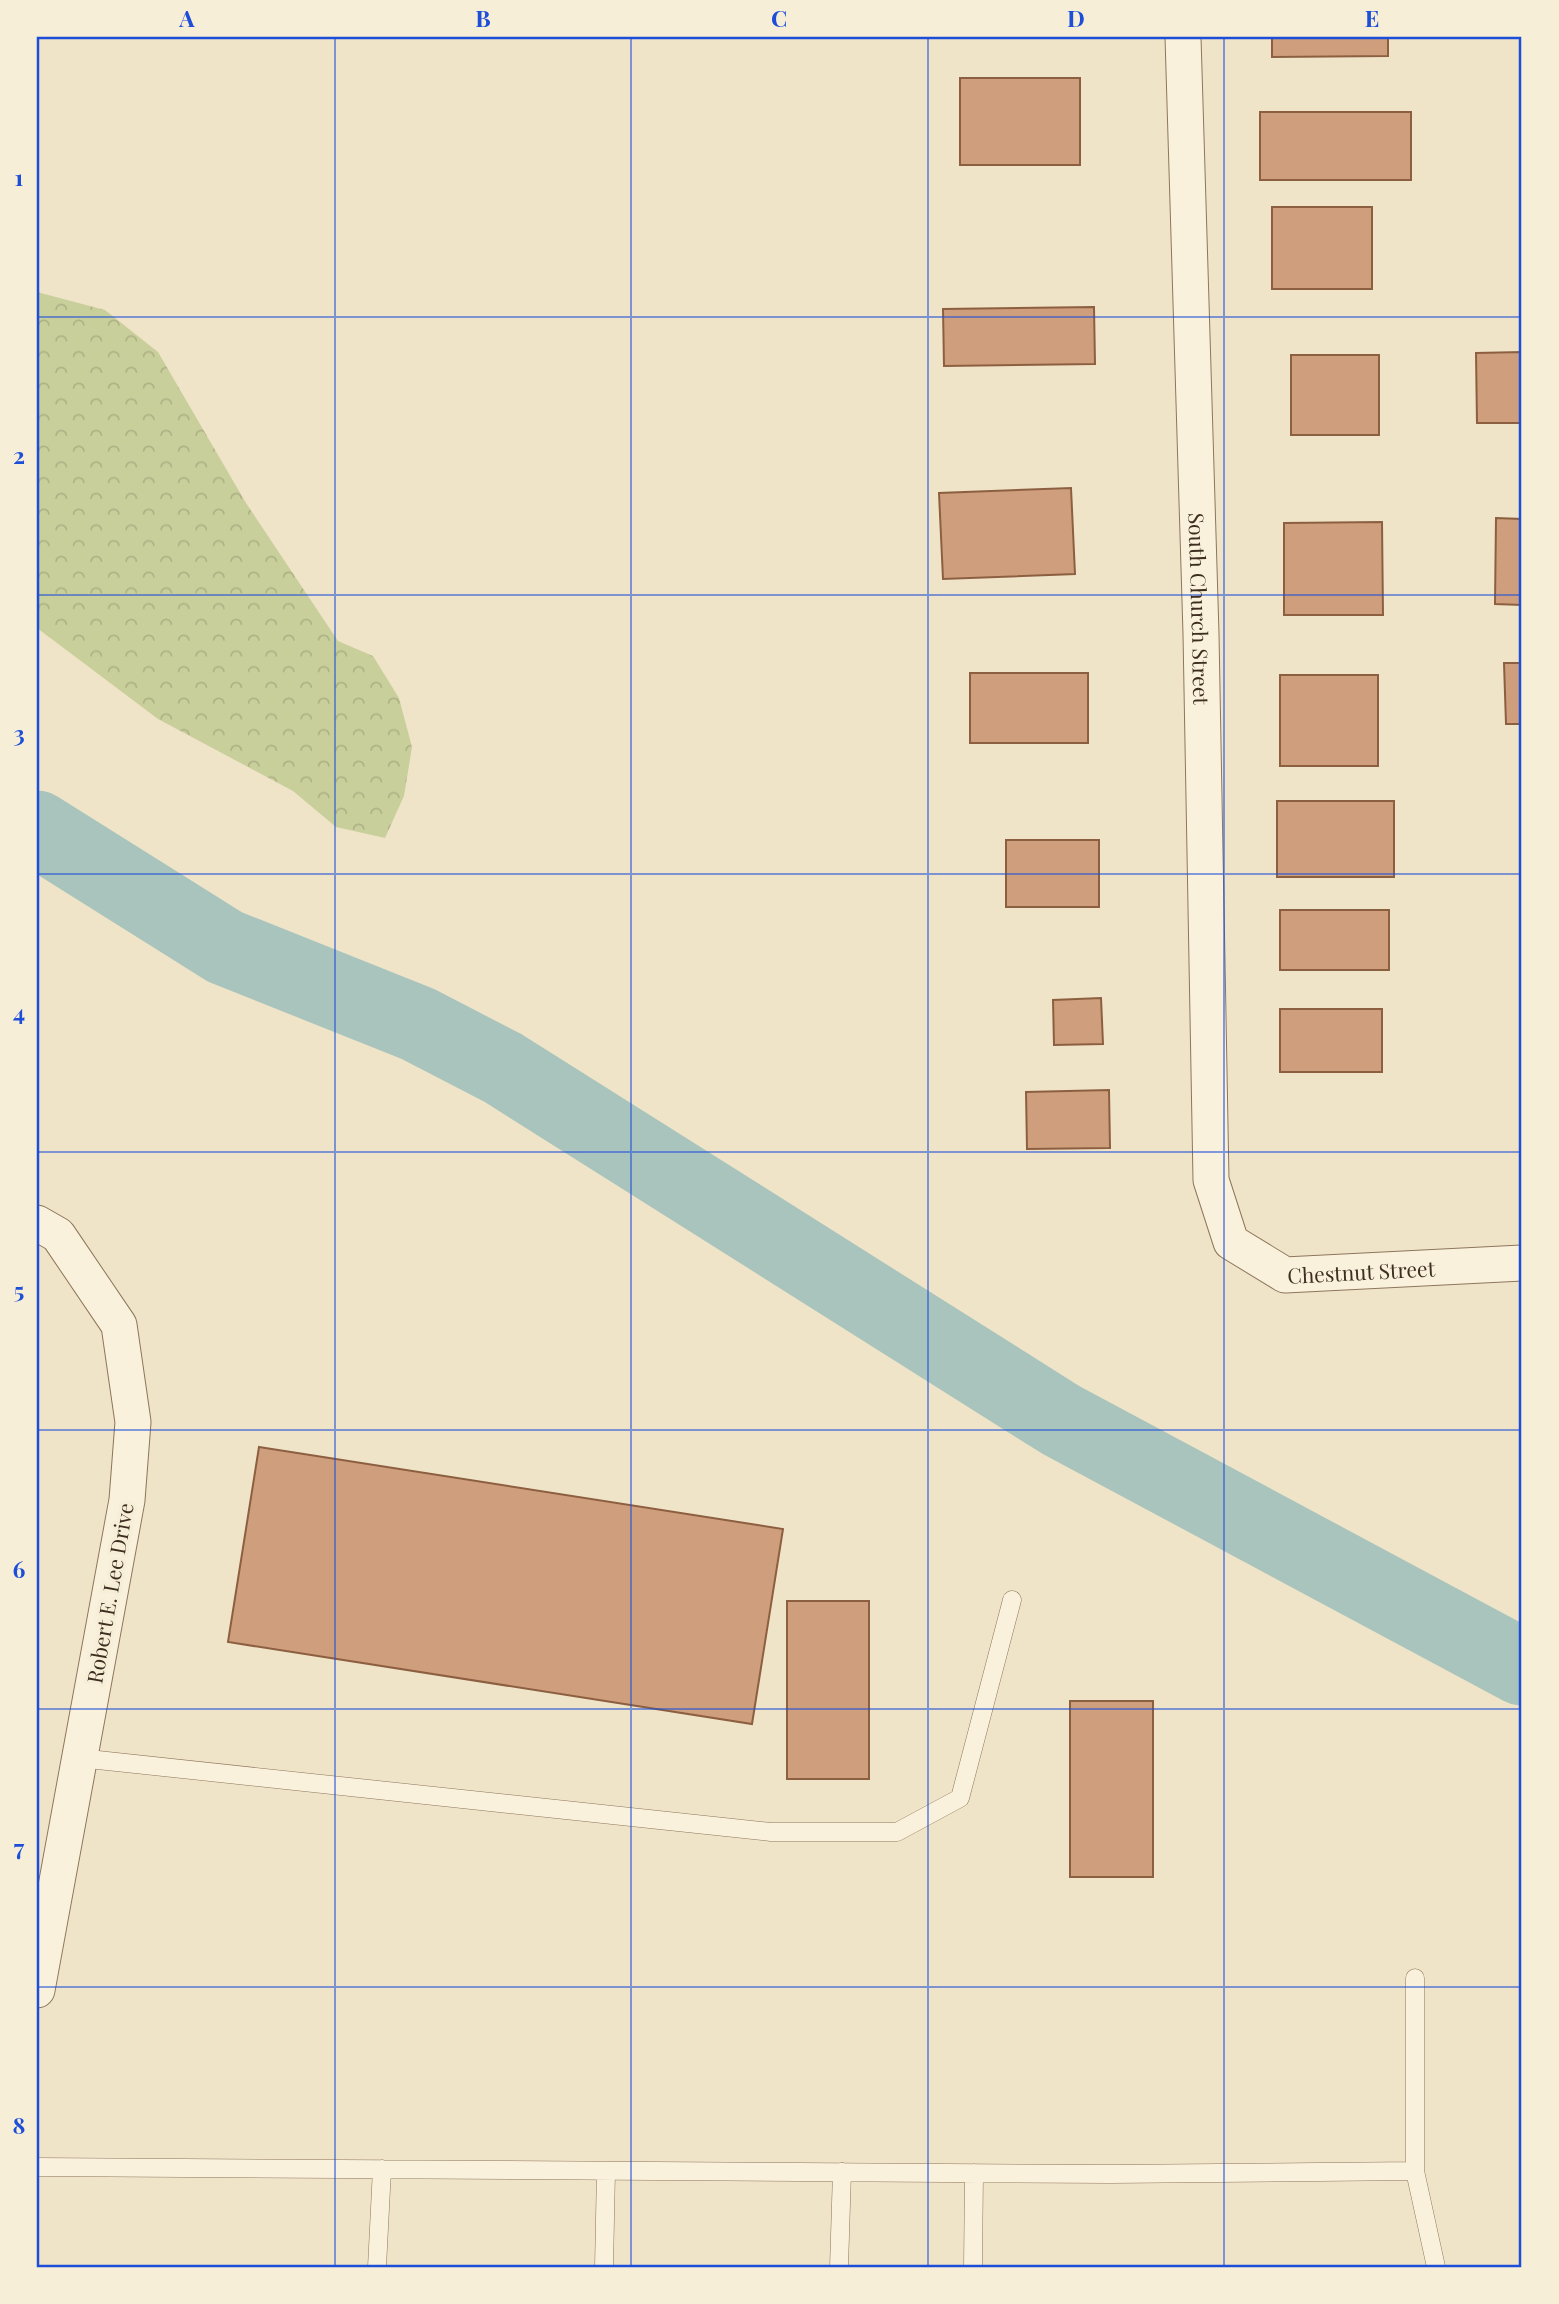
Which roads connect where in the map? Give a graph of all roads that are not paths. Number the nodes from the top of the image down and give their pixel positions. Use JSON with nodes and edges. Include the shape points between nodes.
{"nodes":[{"id":1,"x":1183,"y":37,"type":"edge"},
{"id":2,"x":1211,"y":1180,"type":"joint"},
{"id":3,"x":37,"y":1223,"type":"edge"},
{"id":4,"x":1522,"y":1263,"type":"edge"},
{"id":5,"x":1012,"y":1600,"type":"dead end"},
{"id":6,"x":79,"y":1758,"type":"junction"},
{"id":7,"x":1415,"y":1978,"type":"dead end"},
{"id":8,"x":37,"y":1990,"type":"edge"},
{"id":9,"x":37,"y":2167,"type":"edge"},
{"id":10,"x":382,"y":2169,"type":"junction"},
{"id":11,"x":606,"y":2171,"type":"junction"},
{"id":12,"x":1415,"y":2171,"type":"junction"},
{"id":13,"x":842,"y":2172,"type":"junction"},
{"id":14,"x":974,"y":2173,"type":"junction"},
{"id":15,"x":377,"y":2267,"type":"edge"},
{"id":16,"x":604,"y":2267,"type":"edge"},
{"id":17,"x":839,"y":2267,"type":"edge"},
{"id":18,"x":973,"y":2267,"type":"edge"},
{"id":19,"x":1436,"y":2267,"type":"edge"}],
"edges":[{"from":1,"to":2,"type":"street","name":"South Church Street"},
{"from":2,"to":4,"type":"street","name":"Chestnut Street","via":[[1231,1242],[1285,1275]]},
{"from":3,"to":6,"type":"street","name":"Robert E. Lee Drive","via":[[58,1236],[120,1325],[133,1422],[127,1500]]},
{"from":5,"to":6,"type":"lane","via":[[960,1798],[897,1832],[771,1832]]},
{"from":6,"to":8,"type":"street","name":"Robert E. Lee Drive"},
{"from":7,"to":12,"type":"lane"},
{"from":9,"to":10,"type":"lane"},
{"from":10,"to":11,"type":"lane"},
{"from":10,"to":15,"type":"lane"},
{"from":11,"to":13,"type":"lane"},
{"from":11,"to":16,"type":"lane"},
{"from":12,"to":14,"type":"lane"},
{"from":12,"to":19,"type":"lane"},
{"from":13,"to":14,"type":"lane"},
{"from":13,"to":17,"type":"lane"},
{"from":14,"to":18,"type":"lane"}]}
